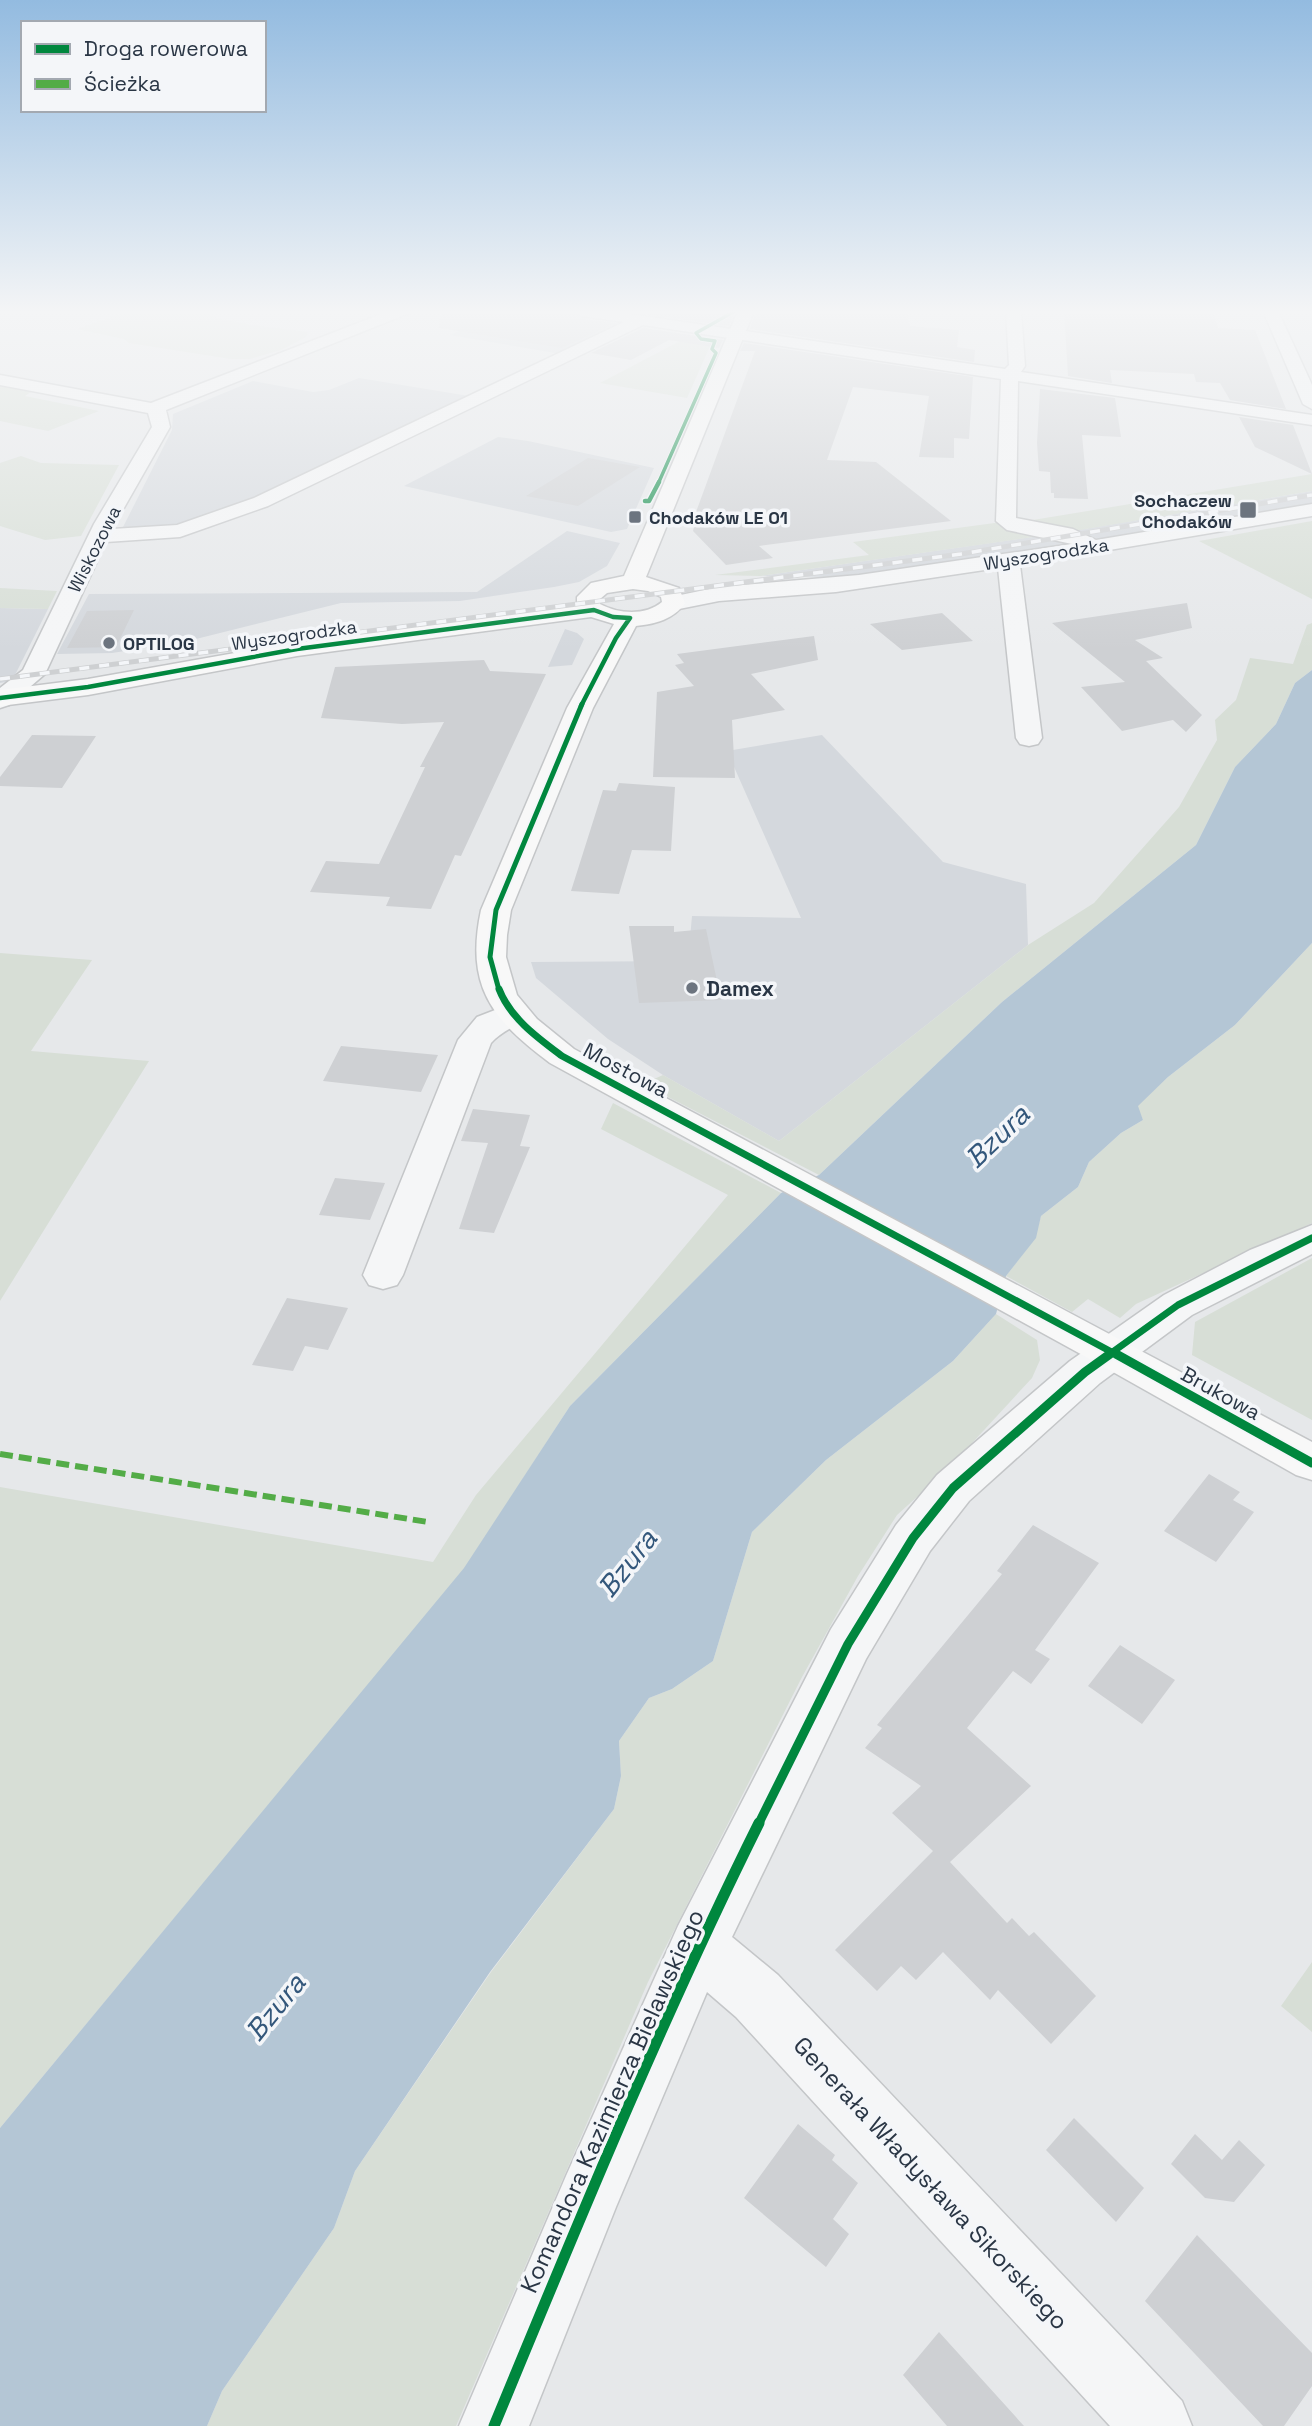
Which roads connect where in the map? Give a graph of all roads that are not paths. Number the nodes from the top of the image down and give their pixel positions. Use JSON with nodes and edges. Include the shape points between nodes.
{"nodes":[{"id":1,"x":160,"y":424,"type":"edge"},
{"id":2,"x":423,"y":424,"type":"edge"},
{"id":3,"x":699,"y":424,"type":"edge"},
{"id":4,"x":1009,"y":424,"type":"edge"},
{"id":5,"x":1312,"y":510,"type":"edge"},
{"id":6,"x":98,"y":537,"type":"junction"},
{"id":7,"x":1093,"y":548,"type":"junction"},
{"id":8,"x":1008,"y":560,"type":"junction"},
{"id":9,"x":863,"y":582,"type":"junction"},
{"id":10,"x":643,"y":584,"type":"junction"},
{"id":11,"x":591,"y":603,"type":"junction"},
{"id":12,"x":674,"y":603,"type":"junction"},
{"id":13,"x":528,"y":620,"type":"junction"},
{"id":14,"x":623,"y":628,"type":"junction"},
{"id":15,"x":5,"y":694,"type":"edge"},
{"id":16,"x":1029,"y":738,"type":"dead end"},
{"id":17,"x":513,"y":1013,"type":"junction"},
{"id":18,"x":1312,"y":1238,"type":"edge"},
{"id":19,"x":383,"y":1275,"type":"dead end"},
{"id":20,"x":1112,"y":1352,"type":"junction"},
{"id":21,"x":1312,"y":1463,"type":"edge"},
{"id":22,"x":698,"y":1946,"type":"junction"},
{"id":23,"x":494,"y":2426,"type":"edge"},
{"id":24,"x":1157,"y":2426,"type":"edge"}],
"edges":[{"from":1,"to":6,"type":"street","name":"Wiskozowa"},
{"from":2,"to":6,"type":"street","via":[[261,502],[180,531]]},
{"from":3,"to":10,"type":"main road"},
{"from":4,"to":7,"type":"street","via":[[1006,521],[1066,533]]},
{"from":5,"to":7,"type":"street","name":"Wyszogrodzka"},
{"from":6,"to":15,"type":"street","name":"Wiskozowa","via":[[33,674]]},
{"from":7,"to":8,"type":"street","name":"Wyszogrodzka"},
{"from":8,"to":9,"type":"street","name":"Wyszogrodzka"},
{"from":8,"to":16,"type":"street"},
{"from":9,"to":10,"type":"street","name":"Wyszogrodzka"},
{"from":9,"to":12,"type":"street","name":"Wyszogrodzka","via":[[712,595]]},
{"from":10,"to":11,"type":"main road","via":[[609,585]]},
{"from":10,"to":12,"type":"main road","via":[[671,593]]},
{"from":11,"to":13,"type":"main road","name":"Wyszogrodzka"},
{"from":11,"to":14,"type":"main road"},
{"from":11,"to":15,"type":"main road","name":"Wyszogrodzka","via":[[257,641]]},
{"from":12,"to":14,"type":"main road"},
{"from":13,"to":14,"type":"main road"},
{"from":13,"to":15,"type":"main road","name":"Wyszogrodzka","via":[[297,649],[88,687]]},
{"from":14,"to":17,"type":"main road","name":"Mostowa","via":[[580,708],[496,910],[489,955],[493,977]]},
{"from":17,"to":19,"type":"street","via":[[489,1024],[475,1040]]},
{"from":17,"to":20,"type":"main road","name":"Mostowa","via":[[562,1056]]},
{"from":18,"to":20,"type":"street","name":"Komandora Kazimierza Bielawskiego","via":[[1178,1305]]},
{"from":20,"to":21,"type":"main road","name":"Brukowa"},
{"from":20,"to":22,"type":"street","name":"Komandora Kazimierza Bielawskiego","via":[[953,1488],[913,1538],[848,1643]]},
{"from":22,"to":23,"type":"street","name":"Komandora Kazimierza Bielawskiego"},
{"from":22,"to":24,"type":"street","name":"Generała Władysława Sikorskiego","via":[[757,1996]]}]}
